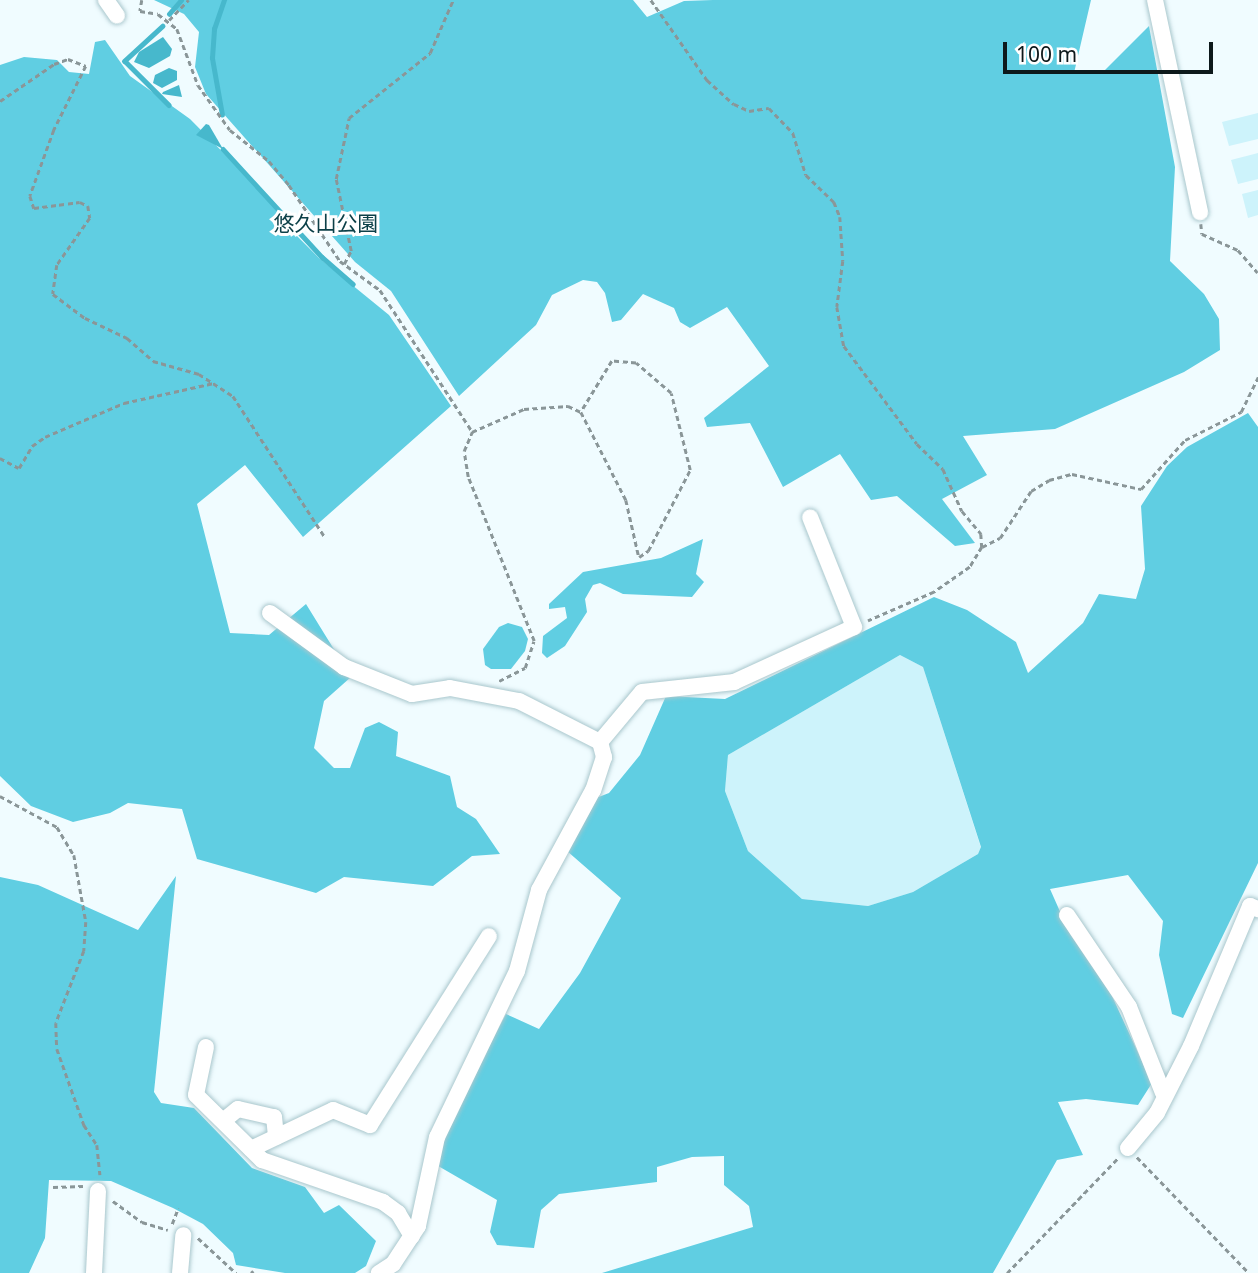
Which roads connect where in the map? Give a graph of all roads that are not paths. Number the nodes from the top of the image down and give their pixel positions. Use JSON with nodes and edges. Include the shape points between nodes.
{"nodes":[{"id":1,"x":106,"y":0,"type":"edge"},
{"id":2,"x":1155,"y":0,"type":"edge"},
{"id":3,"x":117,"y":16,"type":"dead end"},
{"id":4,"x":1200,"y":212,"type":"road end"},
{"id":5,"x":810,"y":517,"type":"dead end"},
{"id":6,"x":270,"y":612,"type":"dead end"},
{"id":7,"x":600,"y":742,"type":"junction"},
{"id":8,"x":1258,"y":909,"type":"edge"},
{"id":9,"x":1067,"y":915,"type":"dead end"},
{"id":10,"x":488,"y":936,"type":"dead end"},
{"id":11,"x":206,"y":1047,"type":"dead end"},
{"id":12,"x":1163,"y":1093,"type":"junction"},
{"id":13,"x":223,"y":1121,"type":"junction"},
{"id":14,"x":276,"y":1137,"type":"junction"},
{"id":15,"x":1128,"y":1148,"type":"road end"},
{"id":16,"x":256,"y":1155,"type":"junction"},
{"id":17,"x":102,"y":1192,"type":"road end"},
{"id":18,"x":183,"y":1235,"type":"road end"},
{"id":19,"x":412,"y":1236,"type":"junction"},
{"id":20,"x":94,"y":1273,"type":"edge"},
{"id":21,"x":180,"y":1273,"type":"edge"},
{"id":22,"x":379,"y":1273,"type":"edge"}],
"edges":[{"from":1,"to":3,"type":"street"},
{"from":2,"to":4,"type":"street"},
{"from":5,"to":7,"type":"street","via":[[853,627],[734,682],[642,692]]},
{"from":6,"to":7,"type":"street","via":[[344,667],[412,694],[450,688],[519,701]]},
{"from":7,"to":19,"type":"street","via":[[604,757],[593,790],[539,890],[517,971],[437,1137],[425,1200]]},
{"from":8,"to":12,"type":"street","via":[[1250,906],[1191,1046]]},
{"from":9,"to":12,"type":"street","via":[[1129,1007]]},
{"from":10,"to":14,"type":"street","via":[[370,1125],[333,1110]]},
{"from":11,"to":13,"type":"street","via":[[197,1096]]},
{"from":12,"to":15,"type":"street","via":[[1157,1113]]},
{"from":13,"to":14,"type":"street","via":[[238,1110],[274,1117]]},
{"from":13,"to":16,"type":"street"},
{"from":14,"to":16,"type":"street"},
{"from":16,"to":19,"type":"street","via":[[383,1202],[398,1213]]},
{"from":17,"to":20,"type":"street"},
{"from":18,"to":21,"type":"street"},
{"from":19,"to":22,"type":"street","via":[[393,1264]]}]}
